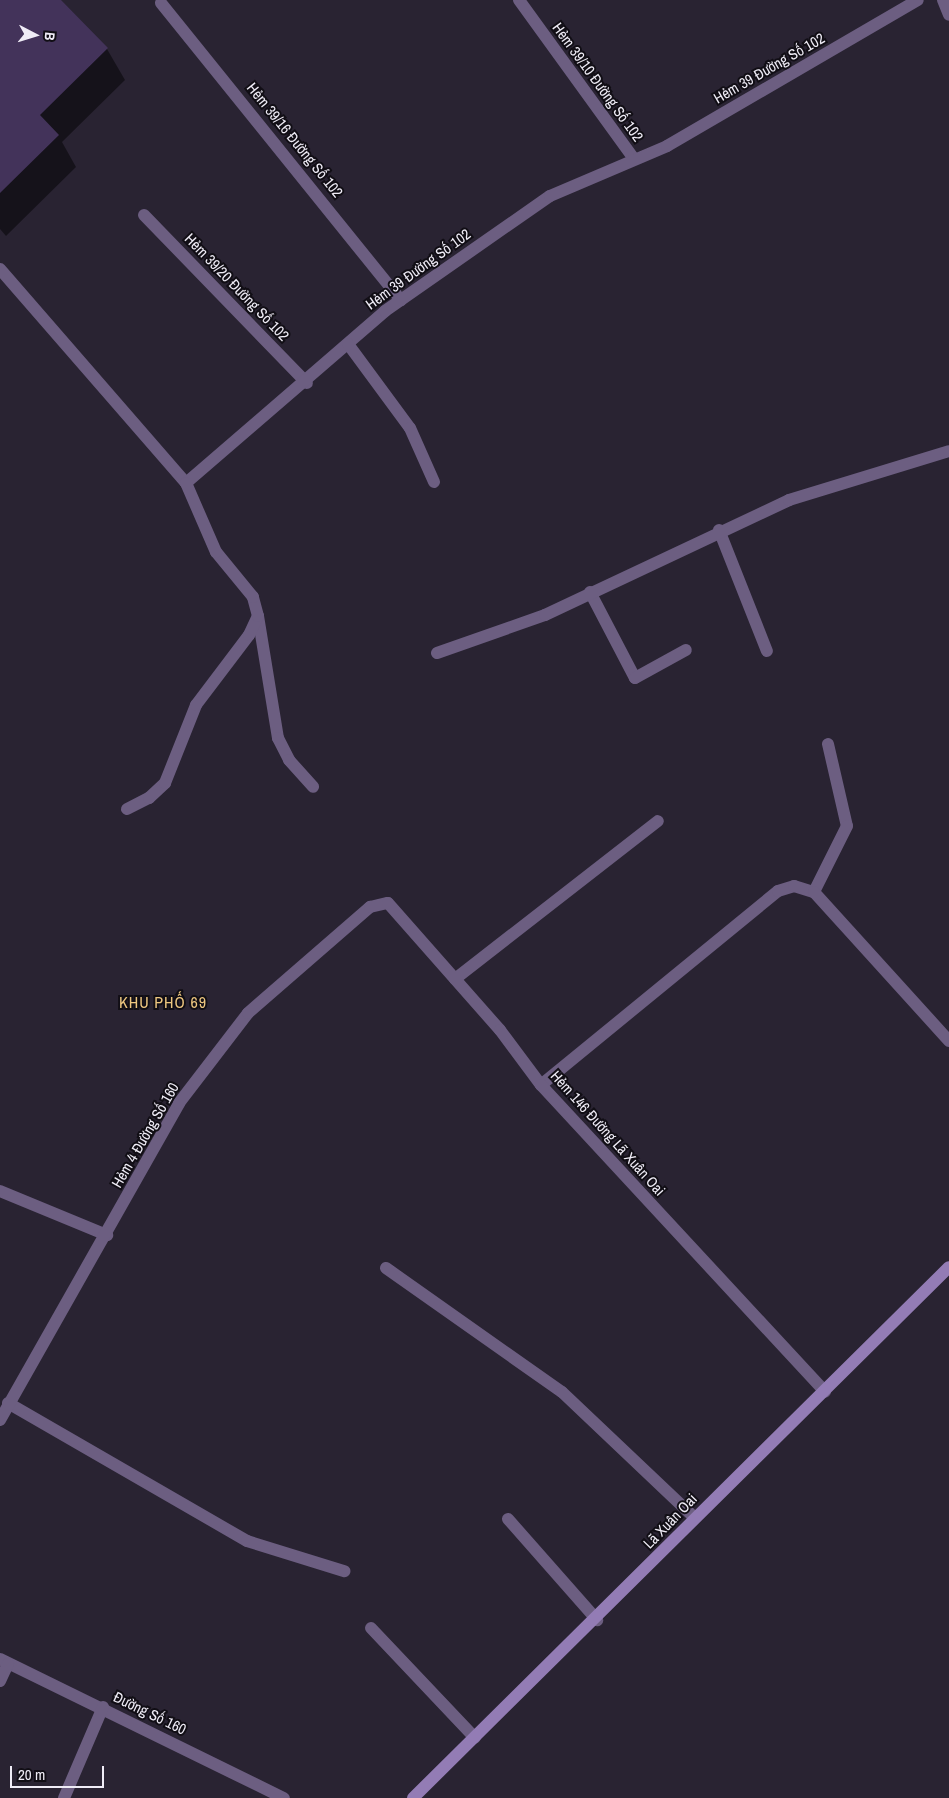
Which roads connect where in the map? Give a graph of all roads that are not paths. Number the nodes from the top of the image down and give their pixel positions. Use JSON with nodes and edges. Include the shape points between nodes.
{"nodes":[{"id":1,"x":519,"y":0,"type":"edge"},
{"id":2,"x":918,"y":0,"type":"edge"},
{"id":3,"x":943,"y":0,"type":"edge"},
{"id":4,"x":161,"y":3,"type":"dead end"},
{"id":5,"x":949,"y":15,"type":"edge"},
{"id":6,"x":634,"y":159,"type":"junction"},
{"id":7,"x":144,"y":215,"type":"dead end"},
{"id":8,"x":0,"y":269,"type":"edge"},
{"id":9,"x":401,"y":300,"type":"junction"},
{"id":10,"x":348,"y":344,"type":"junction"},
{"id":11,"x":307,"y":382,"type":"junction"},
{"id":12,"x":949,"y":451,"type":"edge"},
{"id":13,"x":434,"y":482,"type":"dead end"},
{"id":14,"x":186,"y":483,"type":"junction"},
{"id":15,"x":719,"y":530,"type":"junction"},
{"id":16,"x":590,"y":592,"type":"junction"},
{"id":17,"x":258,"y":616,"type":"junction"},
{"id":18,"x":686,"y":650,"type":"dead end"},
{"id":19,"x":767,"y":651,"type":"dead end"},
{"id":20,"x":437,"y":654,"type":"dead end"},
{"id":21,"x":828,"y":744,"type":"dead end"},
{"id":22,"x":313,"y":787,"type":"dead end"},
{"id":23,"x":127,"y":809,"type":"dead end"},
{"id":24,"x":658,"y":821,"type":"dead end"},
{"id":25,"x":814,"y":892,"type":"junction"},
{"id":26,"x":370,"y":907,"type":"joint"},
{"id":27,"x":455,"y":979,"type":"junction"},
{"id":28,"x":949,"y":1041,"type":"edge"},
{"id":29,"x":541,"y":1085,"type":"junction"},
{"id":30,"x":0,"y":1191,"type":"edge"},
{"id":31,"x":107,"y":1235,"type":"junction"},
{"id":32,"x":949,"y":1267,"type":"edge"},
{"id":33,"x":386,"y":1268,"type":"dead end"},
{"id":34,"x":825,"y":1392,"type":"junction"},
{"id":35,"x":8,"y":1403,"type":"junction"},
{"id":36,"x":0,"y":1420,"type":"edge"},
{"id":37,"x":695,"y":1518,"type":"junction"},
{"id":38,"x":508,"y":1519,"type":"dead end"},
{"id":39,"x":344,"y":1571,"type":"dead end"},
{"id":40,"x":597,"y":1620,"type":"junction"},
{"id":41,"x":371,"y":1628,"type":"dead end"},
{"id":42,"x":4,"y":1661,"type":"edge"},
{"id":43,"x":0,"y":1681,"type":"edge"},
{"id":44,"x":103,"y":1707,"type":"junction"},
{"id":45,"x":475,"y":1738,"type":"junction"},
{"id":46,"x":64,"y":1798,"type":"edge"},
{"id":47,"x":284,"y":1798,"type":"edge"},
{"id":48,"x":413,"y":1798,"type":"edge"}],
"edges":[{"from":1,"to":6,"type":"street","name":"Hẻm 39/10 Đường Số 102"},
{"from":2,"to":6,"type":"street","name":"Hẻm 39 Đường Số 102","via":[[667,146]]},
{"from":3,"to":5,"type":"street"},
{"from":4,"to":9,"type":"street","name":"Hẻm 39/16 Đường Số 102"},
{"from":6,"to":9,"type":"street","name":"Hẻm 39 Đường Số 102","via":[[550,196]]},
{"from":7,"to":11,"type":"street","name":"Hẻm 39/20 Đường Số 102"},
{"from":8,"to":14,"type":"street"},
{"from":9,"to":10,"type":"street","name":"Hẻm 39 Đường Số 102"},
{"from":10,"to":11,"type":"street","name":"Hẻm 39 Đường Số 102"},
{"from":10,"to":13,"type":"street","via":[[410,428]]},
{"from":11,"to":14,"type":"street","name":"Hẻm 39 Đường Số 102"},
{"from":12,"to":15,"type":"street","via":[[789,500]]},
{"from":14,"to":17,"type":"street","via":[[216,552],[243,582]]},
{"from":15,"to":16,"type":"street"},
{"from":15,"to":19,"type":"street"},
{"from":16,"to":18,"type":"street","via":[[635,678]]},
{"from":16,"to":20,"type":"street","via":[[545,614]]},
{"from":17,"to":22,"type":"street","via":[[278,738],[289,760]]},
{"from":17,"to":23,"type":"street","via":[[249,635],[196,704],[165,783],[149,798]]},
{"from":21,"to":25,"type":"street","via":[[847,826]]},
{"from":24,"to":27,"type":"street"},
{"from":25,"to":28,"type":"street"},
{"from":25,"to":29,"type":"street","via":[[794,886],[778,891]]},
{"from":26,"to":27,"type":"street","name":"Hẻm 146 Đường Lã Xuân Oai","via":[[388,903]]},
{"from":26,"to":31,"type":"street","name":"Hẻm 4 Đường Số 160","via":[[248,1014],[179,1103]]},
{"from":27,"to":29,"type":"street","name":"Hẻm 146 Đường Lã Xuân Oai"},
{"from":29,"to":34,"type":"street","name":"Hẻm 146 Đường Lã Xuân Oai"},
{"from":30,"to":31,"type":"street"},
{"from":31,"to":35,"type":"street","name":"Hẻm 4 Đường Số 160"},
{"from":32,"to":34,"type":"main road","name":"Lã Xuân Oai"},
{"from":33,"to":37,"type":"street","via":[[562,1392]]},
{"from":34,"to":37,"type":"main road","name":"Lã Xuân Oai"},
{"from":35,"to":36,"type":"street","name":"Hẻm 4 Đường Số 160"},
{"from":35,"to":39,"type":"street","via":[[247,1541]]},
{"from":37,"to":40,"type":"main road","name":"Lã Xuân Oai"},
{"from":38,"to":40,"type":"street"},
{"from":40,"to":45,"type":"main road","name":"Lã Xuân Oai"},
{"from":41,"to":45,"type":"street"},
{"from":42,"to":43,"type":"street"},
{"from":42,"to":44,"type":"street","name":"Đường Số 160"},
{"from":44,"to":46,"type":"street"},
{"from":44,"to":47,"type":"street","name":"Đường Số 160"},
{"from":45,"to":48,"type":"main road","name":"Lã Xuân Oai"}]}
